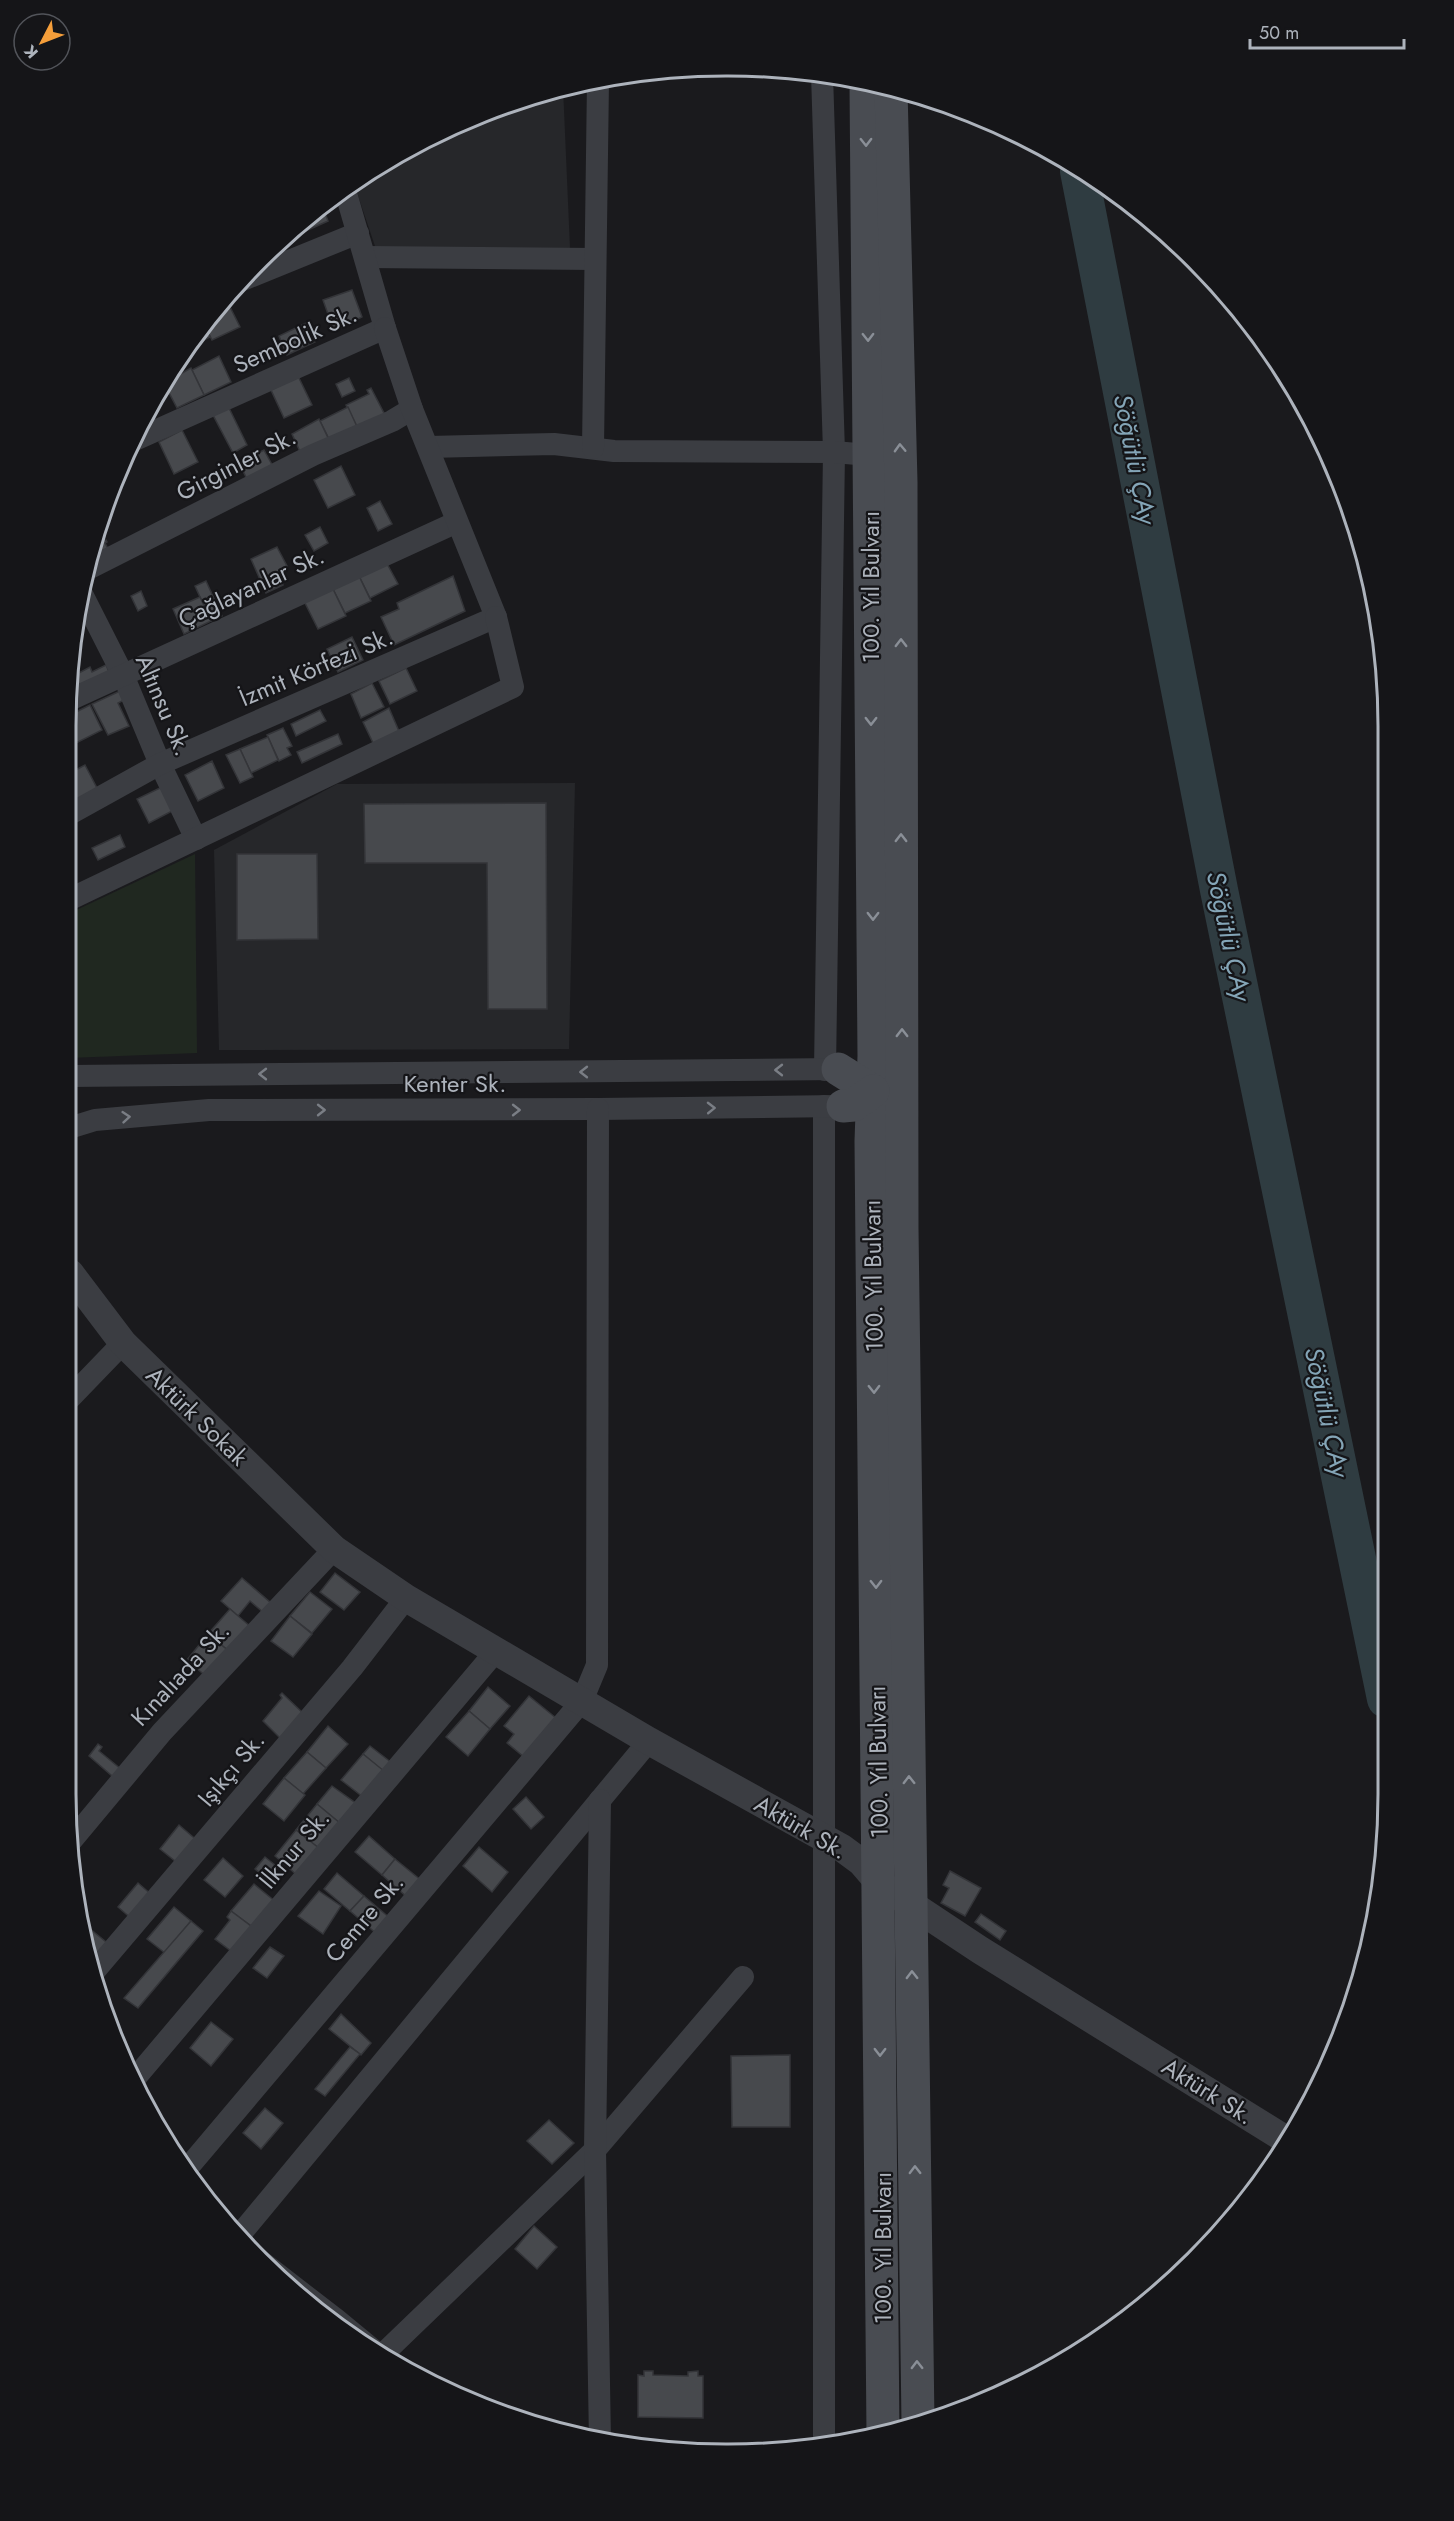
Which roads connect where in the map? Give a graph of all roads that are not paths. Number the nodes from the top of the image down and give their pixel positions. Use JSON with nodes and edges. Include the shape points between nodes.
{"nodes":[{"id":1,"x":822,"y":84,"type":"edge"},
{"id":2,"x":598,"y":90,"type":"edge"},
{"id":3,"x":866,"y":92,"type":"edge"},
{"id":4,"x":891,"y":98,"type":"edge"},
{"id":5,"x":348,"y":199,"type":"edge"},
{"id":6,"x":358,"y":233,"type":"junction"},
{"id":7,"x":365,"y":257,"type":"junction"},
{"id":8,"x":595,"y":260,"type":"junction"},
{"id":9,"x":262,"y":272,"type":"edge"},
{"id":10,"x":385,"y":328,"type":"junction"},
{"id":11,"x":412,"y":409,"type":"junction"},
{"id":12,"x":146,"y":435,"type":"edge"},
{"id":13,"x":429,"y":447,"type":"junction"},
{"id":14,"x":592,"y":448,"type":"junction"},
{"id":15,"x":834,"y":452,"type":"junction"},
{"id":16,"x":869,"y":455,"type":"junction"},
{"id":17,"x":457,"y":522,"type":"junction"},
{"id":18,"x":98,"y":564,"type":"edge"},
{"id":19,"x":88,"y":606,"type":"edge"},
{"id":20,"x":496,"y":617,"type":"junction"},
{"id":21,"x":123,"y":675,"type":"junction"},
{"id":22,"x":77,"y":697,"type":"edge"},
{"id":23,"x":160,"y":764,"type":"junction"},
{"id":24,"x":76,"y":811,"type":"edge"},
{"id":25,"x":196,"y":839,"type":"junction"},
{"id":26,"x":76,"y":896,"type":"edge"},
{"id":27,"x":831,"y":1069,"type":"junction"},
{"id":28,"x":76,"y":1076,"type":"edge"},
{"id":29,"x":887,"y":1091,"type":"junction"},
{"id":30,"x":833,"y":1106,"type":"junction"},
{"id":31,"x":598,"y":1109,"type":"junction"},
{"id":32,"x":76,"y":1126,"type":"edge"},
{"id":33,"x":76,"y":1283,"type":"edge"},
{"id":34,"x":123,"y":1343,"type":"junction"},
{"id":35,"x":76,"y":1392,"type":"edge"},
{"id":36,"x":334,"y":1549,"type":"junction"},
{"id":37,"x":406,"y":1598,"type":"junction"},
{"id":38,"x":496,"y":1651,"type":"junction"},
{"id":39,"x":582,"y":1701,"type":"junction"},
{"id":40,"x":649,"y":1741,"type":"junction"},
{"id":41,"x":600,"y":1800,"type":"junction"},
{"id":42,"x":78,"y":1833,"type":"edge"},
{"id":43,"x":823,"y":1838,"type":"junction"},
{"id":44,"x":879,"y":1883,"type":"junction"},
{"id":45,"x":911,"y":1903,"type":"junction"},
{"id":46,"x":100,"y":1965,"type":"edge"},
{"id":47,"x":742,"y":1977,"type":"dead end"},
{"id":48,"x":140,"y":2073,"type":"edge"},
{"id":49,"x":1280,"y":2135,"type":"edge"},
{"id":50,"x":595,"y":2150,"type":"junction"},
{"id":51,"x":192,"y":2163,"type":"edge"},
{"id":52,"x":244,"y":2230,"type":"edge"},
{"id":53,"x":389,"y":2349,"type":"edge"},
{"id":54,"x":918,"y":2415,"type":"edge"},
{"id":55,"x":883,"y":2425,"type":"edge"},
{"id":56,"x":600,"y":2432,"type":"edge"},
{"id":57,"x":824,"y":2437,"type":"edge"}],
"edges":[{"from":1,"to":15,"type":"street"},
{"from":2,"to":8,"type":"street"},
{"from":3,"to":16,"type":"main road","name":"100. Yıl Bulvarı","one_way":true},
{"from":29,"to":4,"type":"main road","name":"100. Yıl Bulvarı","one_way":true,"via":[[901,494]]},
{"from":5,"to":6,"type":"street","name":"Sembolik Sk."},
{"from":6,"to":7,"type":"street","name":"Sembolik Sk."},
{"from":6,"to":9,"type":"street"},
{"from":7,"to":8,"type":"street"},
{"from":7,"to":10,"type":"street","name":"Sembolik Sk."},
{"from":8,"to":14,"type":"street"},
{"from":10,"to":11,"type":"street"},
{"from":10,"to":12,"type":"street","name":"Sembolik Sk."},
{"from":11,"to":13,"type":"street"},
{"from":11,"to":18,"type":"street","name":"Girginler Sk."},
{"from":13,"to":14,"type":"street","via":[[554,444]]},
{"from":13,"to":17,"type":"street"},
{"from":14,"to":15,"type":"street"},
{"from":15,"to":16,"type":"street"},
{"from":15,"to":27,"type":"street"},
{"from":16,"to":29,"type":"main road","name":"100. Yıl Bulvarı","one_way":true},
{"from":17,"to":20,"type":"street"},
{"from":17,"to":21,"type":"street","name":"Çağlayanlar Sk."},
{"from":19,"to":21,"type":"street","name":"Altınsu Sk."},
{"from":20,"to":23,"type":"street","name":"İzmit Körfezi Sk."},
{"from":20,"to":25,"type":"street","via":[[513,687]]},
{"from":21,"to":22,"type":"street","name":"Çağlayanlar Sk."},
{"from":21,"to":23,"type":"street","name":"Altınsu Sk."},
{"from":23,"to":24,"type":"street","name":"İzmit Körfezi Sk."},
{"from":23,"to":25,"type":"street","name":"Altınsu Sk."},
{"from":25,"to":26,"type":"street"},
{"from":27,"to":28,"type":"street","name":"Kenter Sk.","one_way":true},
{"from":27,"to":29,"type":"main road"},
{"from":29,"to":30,"type":"main road","via":[[854,1106]]},
{"from":29,"to":44,"type":"main road","name":"100. Yıl Bulvarı","one_way":true,"via":[[871,1142]]},
{"from":45,"to":29,"type":"main road","name":"100. Yıl Bulvarı","one_way":true},
{"from":31,"to":30,"type":"street","name":"Kenter Sk.","one_way":true},
{"from":30,"to":43,"type":"street"},
{"from":32,"to":31,"type":"street","name":"Kenter Sk.","one_way":true,"via":[[94,1120],[209,1110]]},
{"from":31,"to":39,"type":"street","name":"Cemre Sk.","via":[[597,1665]]},
{"from":33,"to":34,"type":"street","name":"Aktürk Sokak"},
{"from":34,"to":35,"type":"street"},
{"from":34,"to":36,"type":"street","name":"Aktürk Sokak"},
{"from":36,"to":37,"type":"street","name":"Aktürk Sk."},
{"from":36,"to":42,"type":"street","name":"Kınalıada Sk.","via":[[162,1732]]},
{"from":37,"to":38,"type":"street","name":"Aktürk Sk."},
{"from":37,"to":46,"type":"street","name":"Işıkçı Sk.","via":[[344,1677]]},
{"from":38,"to":39,"type":"street","name":"Aktürk Sk."},
{"from":38,"to":48,"type":"street","name":"İlknur Sk."},
{"from":39,"to":40,"type":"street","name":"Aktürk Sk."},
{"from":39,"to":51,"type":"street","name":"Cemre Sk."},
{"from":40,"to":41,"type":"street"},
{"from":40,"to":43,"type":"street","name":"Aktürk Sk."},
{"from":41,"to":50,"type":"street"},
{"from":41,"to":52,"type":"street"},
{"from":43,"to":44,"type":"street","name":"Aktürk Sk.","via":[[861,1862]]},
{"from":43,"to":57,"type":"street"},
{"from":44,"to":45,"type":"street","name":"Aktürk Sk."},
{"from":44,"to":55,"type":"main road","name":"100. Yıl Bulvarı","one_way":true},
{"from":45,"to":49,"type":"street","name":"Aktürk Sk.","via":[[980,1950]]},
{"from":54,"to":45,"type":"main road","name":"100. Yıl Bulvarı","one_way":true},
{"from":47,"to":50,"type":"street"},
{"from":50,"to":53,"type":"street"},
{"from":50,"to":56,"type":"street"}]}
